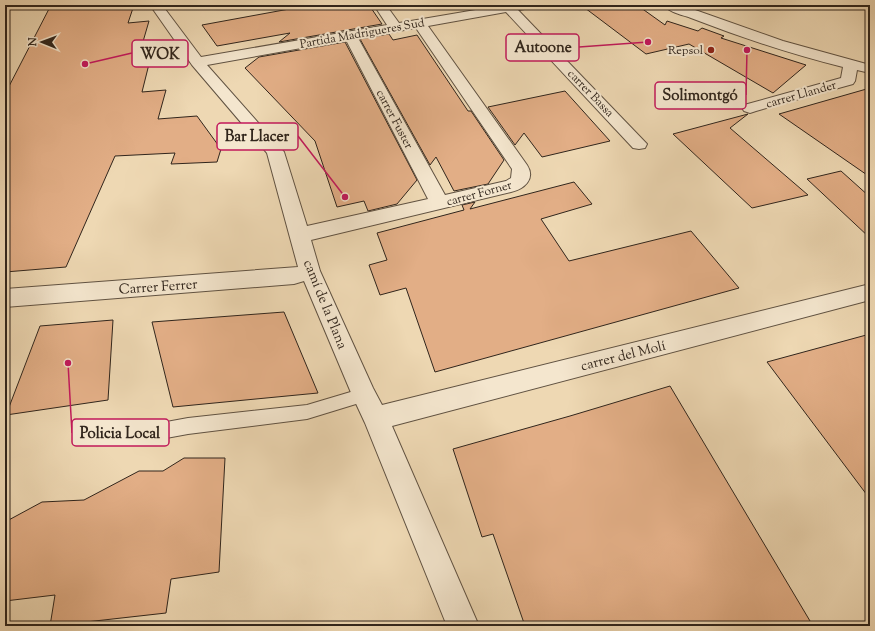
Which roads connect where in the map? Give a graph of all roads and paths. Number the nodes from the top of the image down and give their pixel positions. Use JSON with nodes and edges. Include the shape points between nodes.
{"nodes":[{"id":1,"x":156,"y":5,"type":"edge"},
{"id":2,"x":380,"y":5,"type":"edge"},
{"id":3,"x":528,"y":5,"type":"edge"},
{"id":4,"x":670,"y":5,"type":"edge"},
{"id":5,"x":509,"y":8,"type":"junction"},
{"id":6,"x":420,"y":24,"type":"junction"},
{"id":7,"x":396,"y":28,"type":"junction"},
{"id":8,"x":350,"y":36,"type":"junction"},
{"id":9,"x":198,"y":62,"type":"junction"},
{"id":10,"x":870,"y":69,"type":"edge"},
{"id":11,"x":849,"y":71,"type":"junction"},
{"id":12,"x":870,"y":80,"type":"edge"},
{"id":13,"x":750,"y":108,"type":"dead end"},
{"id":14,"x":639,"y":144,"type":"dead end"},
{"id":15,"x":440,"y":204,"type":"junction"},
{"id":16,"x":300,"y":235,"type":"junction"},
{"id":17,"x":310,"y":271,"type":"junction"},
{"id":18,"x":870,"y":292,"type":"edge"},
{"id":19,"x":5,"y":298,"type":"edge"},
{"id":20,"x":364,"y":395,"type":"junction"},
{"id":21,"x":376,"y":418,"type":"junction"},
{"id":22,"x":150,"y":433,"type":"dead end"},
{"id":23,"x":463,"y":626,"type":"edge"}],
"edges":[{"from":1,"to":9,"type":"street","name":"camí de la Plana"},
{"from":2,"to":7,"type":"street"},
{"from":3,"to":5,"type":"street","name":"Partida Madrigueres Sud"},
{"from":4,"to":11,"type":"street"},
{"from":5,"to":6,"type":"street","name":"Partida Madrigueres Sud"},
{"from":5,"to":14,"type":"street","name":"carrer Bassa"},
{"from":6,"to":7,"type":"street","name":"Partida Madrigueres Sud"},
{"from":6,"to":15,"type":"street","name":"carrer Forner","via":[[521,169],[520,181],[511,186]]},
{"from":7,"to":8,"type":"street","name":"Partida Madrigueres Sud"},
{"from":8,"to":9,"type":"street","name":"Partida Madrigueres Sud"},
{"from":8,"to":15,"type":"street","name":"carrer Fuster"},
{"from":9,"to":16,"type":"street","name":"camí de la Plana","via":[[275,152]]},
{"from":10,"to":11,"type":"street"},
{"from":11,"to":12,"type":"street","name":"carrer Llander"},
{"from":11,"to":13,"type":"street","name":"carrer Llander","via":[[848,81]]},
{"from":15,"to":16,"type":"street","name":"carrer Forner"},
{"from":16,"to":17,"type":"street","name":"camí de la Plana"},
{"from":17,"to":19,"type":"street","name":"Carrer Ferrer","via":[[294,276]]},
{"from":17,"to":20,"type":"street","name":"camí de la Plana"},
{"from":18,"to":21,"type":"street","name":"carrer del Molí"},
{"from":20,"to":21,"type":"street","name":"camí de la Plana"},
{"from":20,"to":22,"type":"lane","via":[[307,412]]},
{"from":21,"to":23,"type":"street","name":"camí de la Plana"}]}
